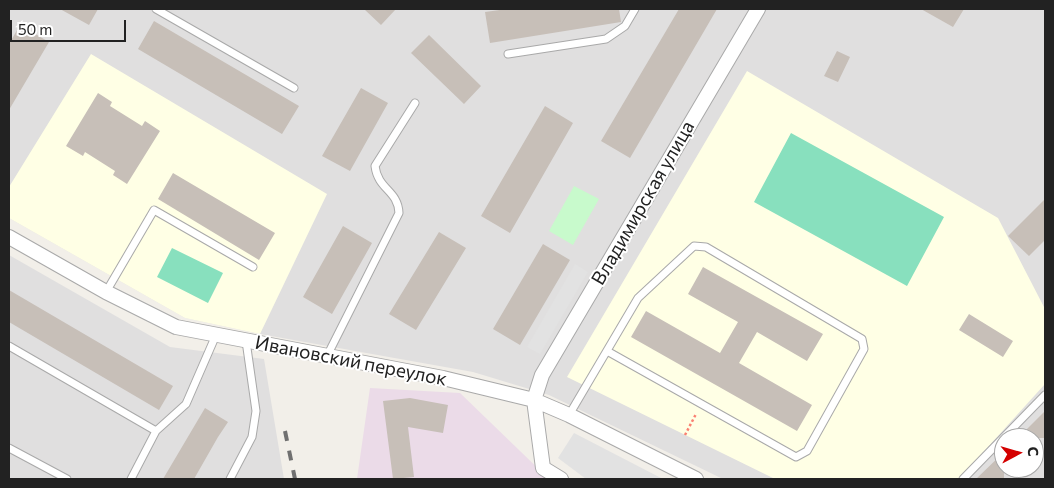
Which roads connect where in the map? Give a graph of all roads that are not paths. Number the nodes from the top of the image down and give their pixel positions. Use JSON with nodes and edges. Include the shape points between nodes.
{"nodes":[{"id":1,"x":156,"y":9,"type":"edge"},
{"id":2,"x":635,"y":9,"type":"edge"},
{"id":3,"x":756,"y":9,"type":"edge"},
{"id":4,"x":508,"y":54,"type":"dead end"},
{"id":5,"x":294,"y":88,"type":"dead end"},
{"id":6,"x":415,"y":103,"type":"dead end"},
{"id":7,"x":9,"y":237,"type":"edge"},
{"id":8,"x":253,"y":267,"type":"dead end"},
{"id":9,"x":106,"y":292,"type":"junction"},
{"id":10,"x":216,"y":334,"type":"junction"},
{"id":11,"x":246,"y":340,"type":"junction"},
{"id":12,"x":9,"y":346,"type":"edge"},
{"id":13,"x":607,"y":351,"type":"junction"},
{"id":14,"x":327,"y":356,"type":"junction"},
{"id":15,"x":1045,"y":395,"type":"edge"},
{"id":16,"x":534,"y":400,"type":"junction"},
{"id":17,"x":569,"y":415,"type":"junction"},
{"id":18,"x":156,"y":431,"type":"junction"},
{"id":19,"x":9,"y":448,"type":"edge"},
{"id":20,"x":543,"y":474,"type":"edge"},
{"id":21,"x":67,"y":479,"type":"edge"},
{"id":22,"x":131,"y":479,"type":"edge"},
{"id":23,"x":230,"y":479,"type":"edge"},
{"id":24,"x":561,"y":479,"type":"edge"},
{"id":25,"x":696,"y":479,"type":"edge"},
{"id":26,"x":963,"y":479,"type":"edge"}],
"edges":[{"from":1,"to":5,"type":"lane"},
{"from":2,"to":4,"type":"lane","via":[[625,26],[606,39]]},
{"from":3,"to":16,"type":"street","name":"Владимирская улица","via":[[542,375]]},
{"from":6,"to":14,"type":"lane","via":[[375,166],[376,177],[399,202],[400,213]]},
{"from":7,"to":9,"type":"street","name":"Ивановский переулок"},
{"from":8,"to":9,"type":"lane","via":[[154,210]]},
{"from":9,"to":10,"type":"street","name":"Ивановский переулок","via":[[176,326]]},
{"from":10,"to":11,"type":"street","name":"Ивановский переулок"},
{"from":10,"to":18,"type":"lane","via":[[186,404]]},
{"from":11,"to":14,"type":"street","name":"Ивановский переулок"},
{"from":11,"to":23,"type":"lane","via":[[256,411],[252,437]]},
{"from":12,"to":18,"type":"lane"},
{"from":13,"to":13,"type":"lane","via":[[638,298],[694,246],[706,247],[862,338],[864,349],[807,452],[796,457]]},
{"from":13,"to":17,"type":"lane"},
{"from":14,"to":16,"type":"street","name":"Ивановский переулок","via":[[443,378]]},
{"from":15,"to":26,"type":"lane"},
{"from":16,"to":17,"type":"street","name":"Ивановский переулок"},
{"from":16,"to":20,"type":"street"},
{"from":17,"to":25,"type":"street","name":"Ивановский переулок"},
{"from":18,"to":22,"type":"lane"},
{"from":19,"to":21,"type":"lane"},
{"from":20,"to":24,"type":"street"}]}
